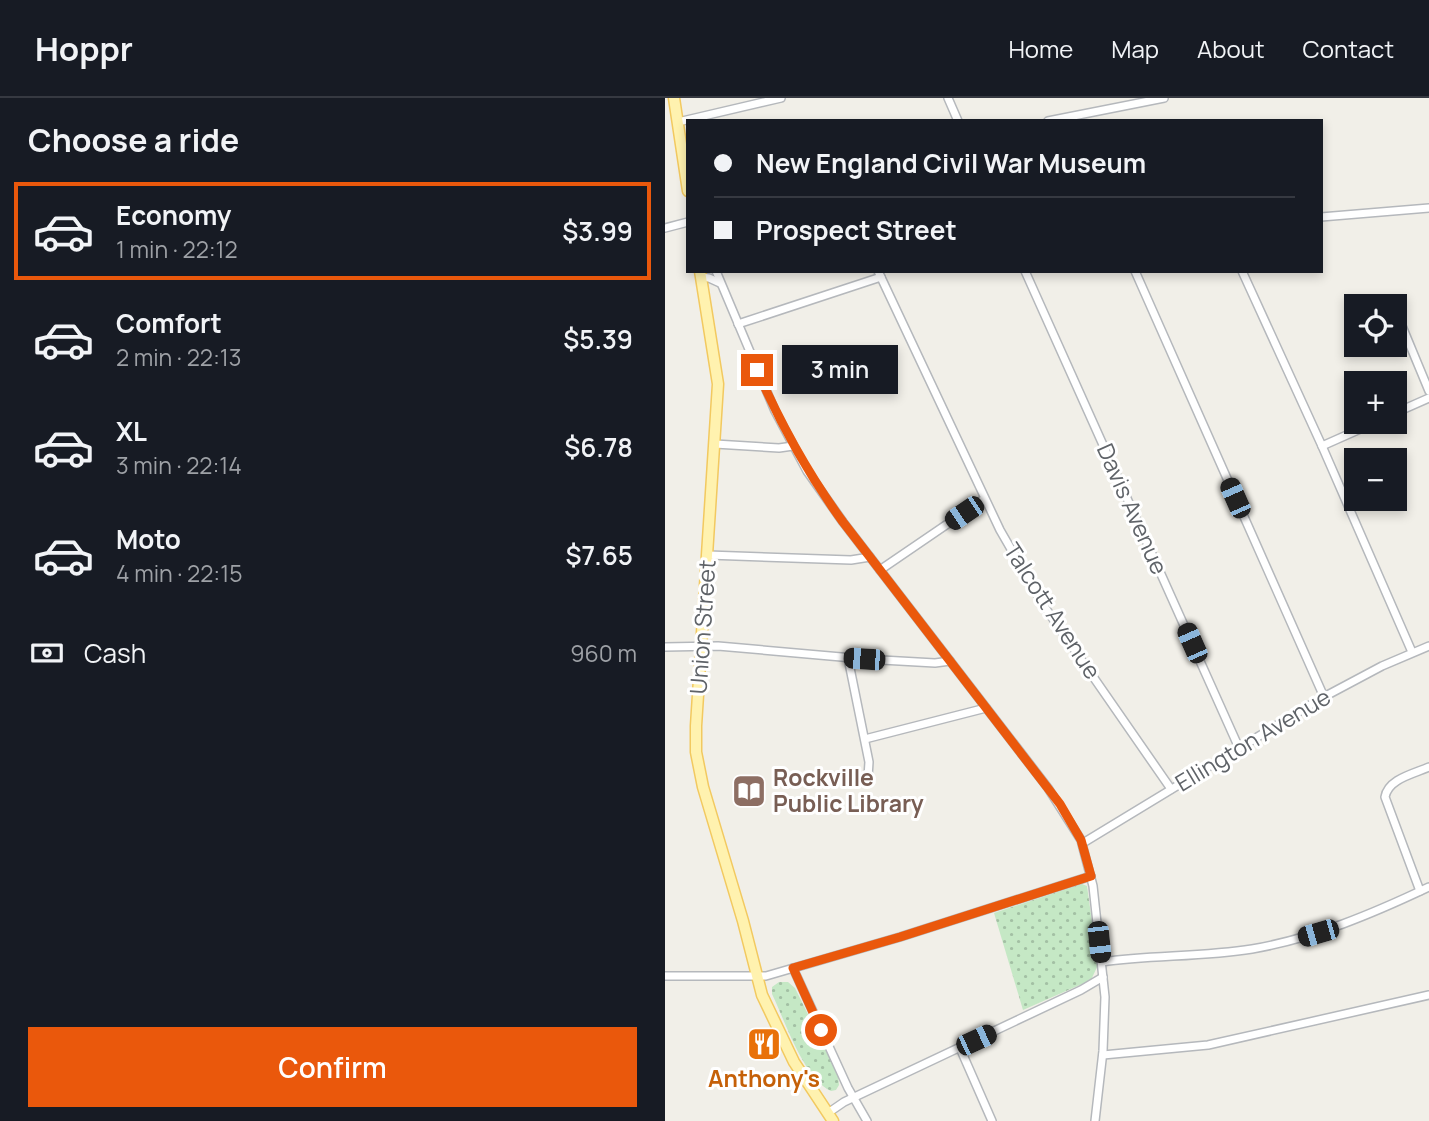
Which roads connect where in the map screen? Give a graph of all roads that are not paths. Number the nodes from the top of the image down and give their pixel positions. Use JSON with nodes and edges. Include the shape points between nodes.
{"nodes":[{"id":1,"x":674,"y":98,"type":"edge"},
{"id":2,"x":781,"y":98,"type":"edge"},
{"id":3,"x":948,"y":98,"type":"edge"},
{"id":4,"x":1164,"y":98,"type":"edge"},
{"id":5,"x":691,"y":119,"type":"edge"},
{"id":6,"x":957,"y":119,"type":"edge"},
{"id":7,"x":1067,"y":119,"type":"edge"},
{"id":8,"x":686,"y":120,"type":"edge"},
{"id":9,"x":678,"y":122,"type":"junction"},
{"id":10,"x":686,"y":177,"type":"edge"},
{"id":11,"x":1429,"y":208,"type":"edge"},
{"id":12,"x":1323,"y":216,"type":"edge"},
{"id":13,"x":686,"y":223,"type":"edge"},
{"id":14,"x":665,"y":228,"type":"edge"},
{"id":15,"x":717,"y":273,"type":"edge"},
{"id":16,"x":1026,"y":273,"type":"edge"},
{"id":17,"x":1136,"y":273,"type":"edge"},
{"id":18,"x":1243,"y":273,"type":"edge"},
{"id":19,"x":701,"y":274,"type":"edge"},
{"id":20,"x":879,"y":274,"type":"edge"},
{"id":21,"x":720,"y":283,"type":"junction"},
{"id":22,"x":738,"y":324,"type":"junction"},
{"id":23,"x":1407,"y":338,"type":"edge"},
{"id":24,"x":1429,"y":391,"type":"edge"},
{"id":25,"x":1429,"y":398,"type":"edge"},
{"id":26,"x":1407,"y":408,"type":"edge"},
{"id":27,"x":1349,"y":434,"type":"edge"},
{"id":28,"x":715,"y":444,"type":"junction"},
{"id":29,"x":793,"y":446,"type":"junction"},
{"id":30,"x":1322,"y":446,"type":"junction"},
{"id":31,"x":984,"y":499,"type":"junction"},
{"id":32,"x":708,"y":555,"type":"junction"},
{"id":33,"x":870,"y":557,"type":"junction"},
{"id":34,"x":880,"y":570,"type":"junction"},
{"id":35,"x":1429,"y":646,"type":"edge"},
{"id":36,"x":665,"y":647,"type":"edge"},
{"id":37,"x":702,"y":648,"type":"junction"},
{"id":38,"x":1412,"y":652,"type":"junction"},
{"id":39,"x":848,"y":658,"type":"junction"},
{"id":40,"x":950,"y":662,"type":"junction"},
{"id":41,"x":1324,"y":697,"type":"junction"},
{"id":42,"x":986,"y":708,"type":"junction"},
{"id":43,"x":865,"y":738,"type":"junction"},
{"id":44,"x":1239,"y":748,"type":"junction"},
{"id":45,"x":1429,"y":767,"type":"edge"},
{"id":46,"x":868,"y":777,"type":"dead end"},
{"id":47,"x":1171,"y":789,"type":"junction"},
{"id":48,"x":1083,"y":844,"type":"junction"},
{"id":49,"x":1091,"y":876,"type":"junction"},
{"id":50,"x":1429,"y":887,"type":"edge"},
{"id":51,"x":1420,"y":891,"type":"junction"},
{"id":52,"x":1102,"y":962,"type":"junction"},
{"id":53,"x":793,"y":968,"type":"junction"},
{"id":54,"x":665,"y":976,"type":"edge"},
{"id":55,"x":757,"y":977,"type":"junction"},
{"id":56,"x":1103,"y":977,"type":"junction"},
{"id":57,"x":1429,"y":995,"type":"edge"},
{"id":58,"x":960,"y":1048,"type":"junction"},
{"id":59,"x":1103,"y":1055,"type":"junction"},
{"id":60,"x":853,"y":1098,"type":"junction"},
{"id":61,"x":830,"y":1117,"type":"edge"},
{"id":62,"x":867,"y":1121,"type":"edge"},
{"id":63,"x":992,"y":1121,"type":"edge"},
{"id":64,"x":1095,"y":1121,"type":"edge"}],
"edges":[{"from":1,"to":9,"type":"main road"},
{"from":2,"to":5,"type":"street"},
{"from":3,"to":6,"type":"street"},
{"from":4,"to":7,"type":"street"},
{"from":8,"to":9,"type":"street"},
{"from":9,"to":10,"type":"main road"},
{"from":11,"to":12,"type":"street"},
{"from":13,"to":14,"type":"street"},
{"from":15,"to":21,"type":"street"},
{"from":16,"to":44,"type":"street","name":"Davis Avenue"},
{"from":17,"to":41,"type":"street"},
{"from":18,"to":30,"type":"street"},
{"from":19,"to":21,"type":"street"},
{"from":19,"to":28,"type":"main road","name":"Union Street","via":[[718,377]]},
{"from":20,"to":22,"type":"street"},
{"from":20,"to":31,"type":"street","name":"Talcott Avenue"},
{"from":21,"to":22,"type":"street"},
{"from":22,"to":29,"type":"street"},
{"from":23,"to":24,"type":"street"},
{"from":25,"to":26,"type":"street"},
{"from":27,"to":30,"type":"street"},
{"from":28,"to":29,"type":"street"},
{"from":28,"to":32,"type":"main road","name":"Union Street"},
{"from":29,"to":33,"type":"street"},
{"from":30,"to":38,"type":"street"},
{"from":31,"to":34,"type":"street"},
{"from":31,"to":47,"type":"street","name":"Talcott Avenue","via":[[1042,603]]},
{"from":32,"to":33,"type":"street"},
{"from":32,"to":37,"type":"main road","name":"Union Street"},
{"from":33,"to":34,"type":"street"},
{"from":34,"to":40,"type":"street"},
{"from":35,"to":38,"type":"street","name":"Ellington Avenue"},
{"from":36,"to":37,"type":"street"},
{"from":37,"to":39,"type":"street"},
{"from":37,"to":55,"type":"main road","name":"Union Street","via":[[698,764]]},
{"from":38,"to":41,"type":"street","name":"Ellington Avenue"},
{"from":39,"to":40,"type":"street"},
{"from":39,"to":43,"type":"street"},
{"from":40,"to":42,"type":"street"},
{"from":41,"to":44,"type":"street","name":"Ellington Avenue"},
{"from":42,"to":43,"type":"street"},
{"from":42,"to":48,"type":"street","via":[[1060,804]]},
{"from":43,"to":46,"type":"street"},
{"from":44,"to":47,"type":"street","name":"Ellington Avenue"},
{"from":45,"to":51,"type":"street","via":[[1391,783],[1385,797]]},
{"from":47,"to":48,"type":"street","name":"Ellington Avenue"},
{"from":48,"to":49,"type":"street"},
{"from":49,"to":52,"type":"street"},
{"from":49,"to":53,"type":"street"},
{"from":50,"to":51,"type":"street"},
{"from":51,"to":52,"type":"street","via":[[1337,928],[1263,946]]},
{"from":52,"to":56,"type":"street"},
{"from":53,"to":55,"type":"street"},
{"from":53,"to":60,"type":"street"},
{"from":54,"to":55,"type":"street"},
{"from":55,"to":61,"type":"main road","name":"Union Street","via":[[787,1050]]},
{"from":56,"to":58,"type":"street"},
{"from":56,"to":59,"type":"street"},
{"from":57,"to":59,"type":"street","via":[[1208,1045]]},
{"from":58,"to":60,"type":"street"},
{"from":58,"to":63,"type":"street"},
{"from":59,"to":64,"type":"street"},
{"from":60,"to":61,"type":"street"},
{"from":60,"to":62,"type":"street"}]}
